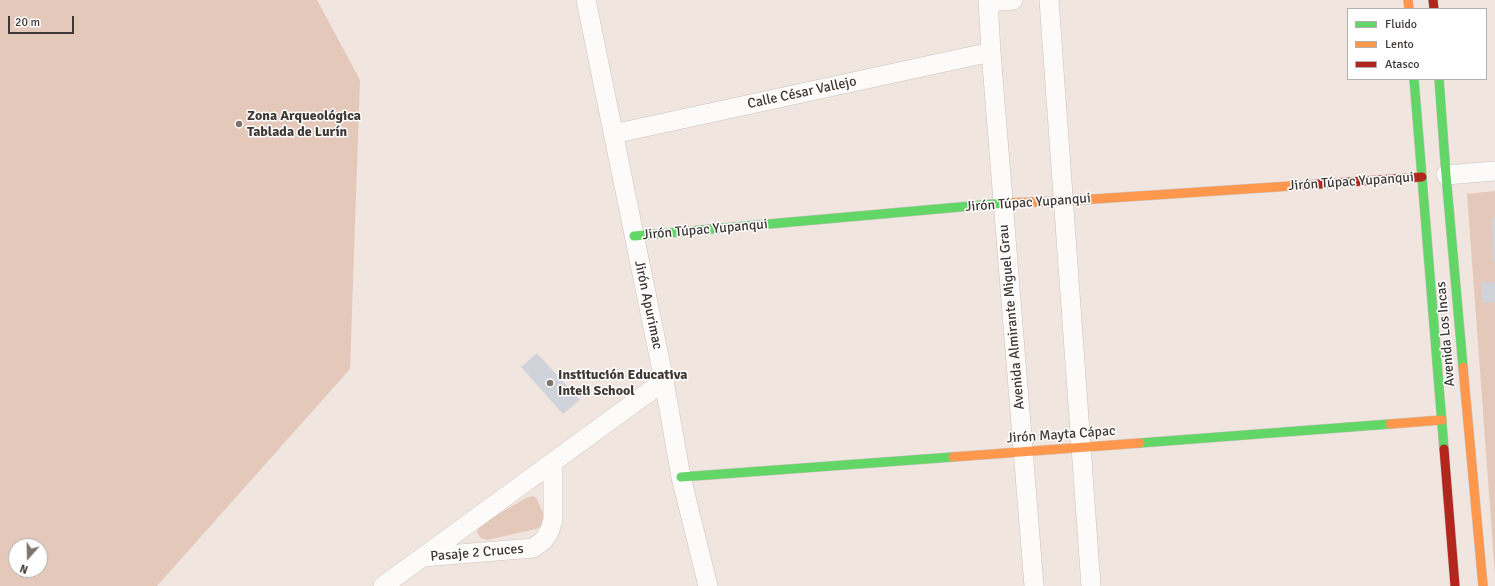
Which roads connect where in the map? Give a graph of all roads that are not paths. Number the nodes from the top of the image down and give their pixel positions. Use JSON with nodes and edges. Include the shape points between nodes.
{"nodes":[{"id":1,"x":586,"y":0,"type":"edge"},
{"id":2,"x":1013,"y":0,"type":"edge"},
{"id":3,"x":1049,"y":0,"type":"edge"},
{"id":4,"x":988,"y":1,"type":"edge"},
{"id":5,"x":991,"y":52,"type":"junction"},
{"id":6,"x":1414,"y":80,"type":"edge"},
{"id":7,"x":1439,"y":80,"type":"edge"},
{"id":8,"x":613,"y":134,"type":"junction"},
{"id":9,"x":1495,"y":171,"type":"edge"},
{"id":10,"x":1446,"y":175,"type":"junction"},
{"id":11,"x":1422,"y":177,"type":"junction"},
{"id":12,"x":1064,"y":201,"type":"junction"},
{"id":13,"x":1003,"y":203,"type":"junction"},
{"id":14,"x":634,"y":236,"type":"junction"},
{"id":15,"x":664,"y":382,"type":"junction"},
{"id":16,"x":1442,"y":420,"type":"junction"},
{"id":17,"x":1081,"y":448,"type":"junction"},
{"id":18,"x":1023,"y":451,"type":"junction"},
{"id":19,"x":554,"y":462,"type":"junction"},
{"id":20,"x":681,"y":476,"type":"junction"},
{"id":21,"x":423,"y":557,"type":"junction"},
{"id":22,"x":383,"y":586,"type":"edge"},
{"id":23,"x":708,"y":586,"type":"edge"},
{"id":24,"x":1034,"y":586,"type":"edge"},
{"id":25,"x":1091,"y":586,"type":"edge"},
{"id":26,"x":1455,"y":586,"type":"edge"},
{"id":27,"x":1483,"y":586,"type":"edge"}],
"edges":[{"from":1,"to":8,"type":"street","name":"Jirón Apurimac"},
{"from":2,"to":4,"type":"street"},
{"from":3,"to":12,"type":"street"},
{"from":4,"to":5,"type":"street","name":"Avenida Almirante Miguel Grau"},
{"from":5,"to":8,"type":"street","name":"Calle César Vallejo"},
{"from":5,"to":13,"type":"street","name":"Avenida Almirante Miguel Grau"},
{"from":6,"to":11,"type":"street","name":"Avenida Los Incas"},
{"from":7,"to":10,"type":"street","name":"Avenida Los Incas"},
{"from":8,"to":14,"type":"street","name":"Jirón Apurimac"},
{"from":9,"to":10,"type":"street"},
{"from":10,"to":27,"type":"street","name":"Avenida Los Incas"},
{"from":11,"to":12,"type":"street","name":"Jirón Túpac Yupanqui"},
{"from":11,"to":16,"type":"street","name":"Avenida Los Incas"},
{"from":12,"to":13,"type":"street","name":"Jirón Túpac Yupanqui"},
{"from":12,"to":17,"type":"street"},
{"from":13,"to":14,"type":"street","name":"Jirón Túpac Yupanqui"},
{"from":13,"to":18,"type":"street","name":"Avenida Almirante Miguel Grau"},
{"from":14,"to":15,"type":"street","name":"Jirón Apurimac"},
{"from":15,"to":19,"type":"street","name":"Pasaje 2 Cruces"},
{"from":15,"to":20,"type":"street","name":"Jirón Apurimac"},
{"from":16,"to":17,"type":"street","name":"Jirón Mayta Cápac"},
{"from":16,"to":26,"type":"street","name":"Avenida Los Incas"},
{"from":17,"to":18,"type":"street","name":"Jirón Mayta Cápac"},
{"from":17,"to":25,"type":"street"},
{"from":18,"to":20,"type":"street","name":"Jirón Mayta Cápac"},
{"from":18,"to":24,"type":"street","name":"Avenida Almirante Miguel Grau"},
{"from":19,"to":21,"type":"street","name":"Pasaje 2 Cruces"},
{"from":19,"to":21,"type":"street","name":"Pasaje 2 Cruces","via":[[553,520],[543,541],[533,548]]},
{"from":20,"to":23,"type":"street","name":"Jirón Apurimac"},
{"from":21,"to":22,"type":"street","name":"Pasaje 2 Cruces"}]}
